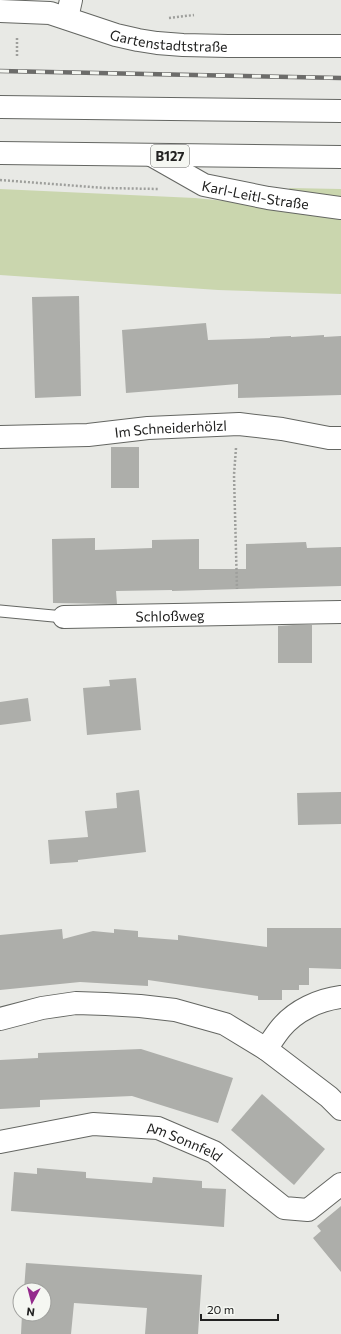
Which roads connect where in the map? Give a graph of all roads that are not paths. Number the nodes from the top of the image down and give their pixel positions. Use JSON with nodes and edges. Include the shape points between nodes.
{"nodes":[{"id":1,"x":69,"y":9,"type":"edge"},
{"id":2,"x":0,"y":11,"type":"edge"},
{"id":3,"x":341,"y":46,"type":"edge"},
{"id":4,"x":0,"y":107,"type":"edge"},
{"id":5,"x":341,"y":111,"type":"edge"},
{"id":6,"x":0,"y":154,"type":"edge"},
{"id":7,"x":153,"y":156,"type":"junction"},
{"id":8,"x":341,"y":157,"type":"edge"},
{"id":9,"x":341,"y":208,"type":"edge"},
{"id":10,"x":0,"y":437,"type":"edge"},
{"id":11,"x":341,"y":438,"type":"edge"},
{"id":12,"x":0,"y":611,"type":"edge"},
{"id":13,"x":341,"y":612,"type":"edge"},
{"id":14,"x":64,"y":617,"type":"joint"},
{"id":15,"x":341,"y":997,"type":"edge"},
{"id":16,"x":0,"y":1019,"type":"edge"},
{"id":17,"x":266,"y":1049,"type":"junction"},
{"id":18,"x":341,"y":1109,"type":"edge"},
{"id":19,"x":0,"y":1142,"type":"edge"},
{"id":20,"x":341,"y":1184,"type":"edge"}],
"edges":[{"from":1,"to":2,"type":"street","name":"Gartenstadtstraße","via":[[50,13]]},
{"from":1,"to":3,"type":"street","name":"Gartenstadtstraße","via":[[116,34],[157,43]]},
{"from":4,"to":5,"type":"street"},
{"from":6,"to":7,"type":"street","number":"B127"},
{"from":7,"to":8,"type":"street","number":"B127"},
{"from":7,"to":9,"type":"street","name":"Karl-Leitl-Straße","via":[[204,185],[268,198]]},
{"from":10,"to":11,"type":"street","name":"Im Schneiderhölzl","via":[[88,435],[148,428],[239,424]]},
{"from":12,"to":14,"type":"lane","name":"Schloßweg"},
{"from":13,"to":14,"type":"street","name":"Schloßweg"},
{"from":15,"to":17,"type":"street","via":[[328,998],[299,1011],[281,1027]]},
{"from":16,"to":17,"type":"street","via":[[42,1008],[76,1003],[140,1006],[175,1010],[225,1024]]},
{"from":17,"to":18,"type":"street"},
{"from":19,"to":20,"type":"street","name":"Am Sonnfeld","via":[[93,1124],[158,1128],[214,1152],[284,1208],[308,1210]]}]}
